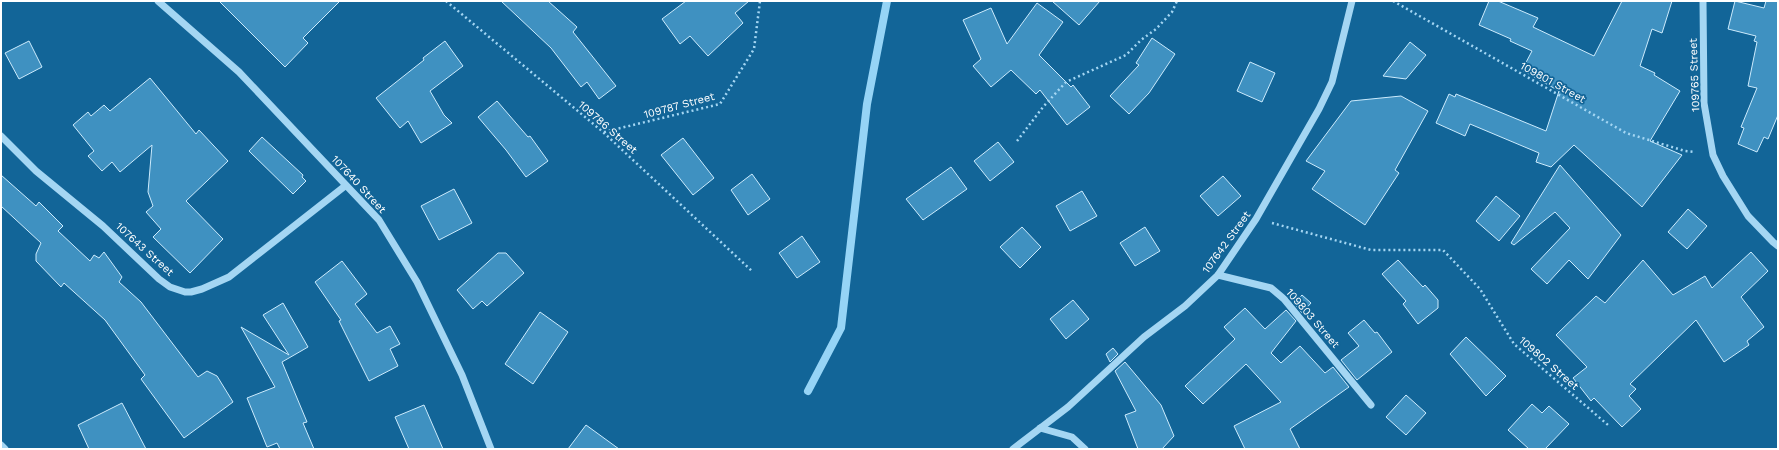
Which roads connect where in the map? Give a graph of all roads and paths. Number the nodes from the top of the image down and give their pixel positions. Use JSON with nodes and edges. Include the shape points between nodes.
{"nodes":[{"id":1,"x":158,"y":1,"type":"edge"},
{"id":2,"x":446,"y":1,"type":"edge"},
{"id":3,"x":760,"y":1,"type":"edge"},
{"id":4,"x":1177,"y":1,"type":"edge"},
{"id":5,"x":1352,"y":1,"type":"edge"},
{"id":6,"x":1393,"y":1,"type":"edge"},
{"id":7,"x":1703,"y":1,"type":"edge"},
{"id":8,"x":604,"y":132,"type":"junction"},
{"id":9,"x":1,"y":136,"type":"edge"},
{"id":10,"x":1017,"y":141,"type":"dead end"},
{"id":11,"x":1713,"y":155,"type":"junction"},
{"id":12,"x":345,"y":186,"type":"junction"},
{"id":13,"x":1256,"y":219,"type":"junction"},
{"id":14,"x":1778,"y":246,"type":"edge"},
{"id":15,"x":753,"y":272,"type":"dead end"},
{"id":16,"x":1218,"y":275,"type":"junction"},
{"id":17,"x":1370,"y":405,"type":"dead end"},
{"id":18,"x":1608,"y":424,"type":"dead end"},
{"id":19,"x":1040,"y":428,"type":"junction"},
{"id":20,"x":1,"y":445,"type":"edge"},
{"id":21,"x":5,"y":449,"type":"edge"},
{"id":22,"x":491,"y":449,"type":"edge"},
{"id":23,"x":1013,"y":449,"type":"edge"},
{"id":24,"x":1085,"y":449,"type":"edge"}],
"edges":[{"from":1,"to":12,"type":"street","name":"107640 Street","via":[[239,72]]},
{"from":2,"to":8,"type":"path","name":"109786 Street"},
{"from":3,"to":8,"type":"path","name":"109787 Street","via":[[754,49],[720,104]]},
{"from":4,"to":10,"type":"path","via":[[1172,12],[1156,29],[1140,40],[1126,55],[1066,82]]},
{"from":5,"to":13,"type":"street","name":"107642 Street","via":[[1332,82],[1320,109]]},
{"from":6,"to":11,"type":"path","name":"109801 Street","via":[[1626,132],[1685,151]]},
{"from":7,"to":11,"type":"street","name":"109765 Street","via":[[1704,103]]},
{"from":8,"to":15,"type":"path","name":"109786 Street"},
{"from":9,"to":12,"type":"street","name":"107643 Street","via":[[36,171],[103,226],[159,279],[170,287],[185,292],[202,289],[229,277]]},
{"from":11,"to":14,"type":"street","name":"109765 Street","via":[[1748,216]]},
{"from":12,"to":22,"type":"street","name":"107640 Street","via":[[379,220],[417,282],[462,375]]},
{"from":13,"to":16,"type":"street","name":"107642 Street"},
{"from":13,"to":18,"type":"path","name":"109802 Street","via":[[1371,250],[1444,250],[1480,289],[1514,344]]},
{"from":16,"to":17,"type":"street","name":"109803 Street","via":[[1271,288],[1284,299]]},
{"from":16,"to":19,"type":"street","name":"107642 Street"},
{"from":19,"to":23,"type":"street","name":"107642 Street"},
{"from":19,"to":24,"type":"street","via":[[1072,437]]},
{"from":20,"to":21,"type":"street"}]}
